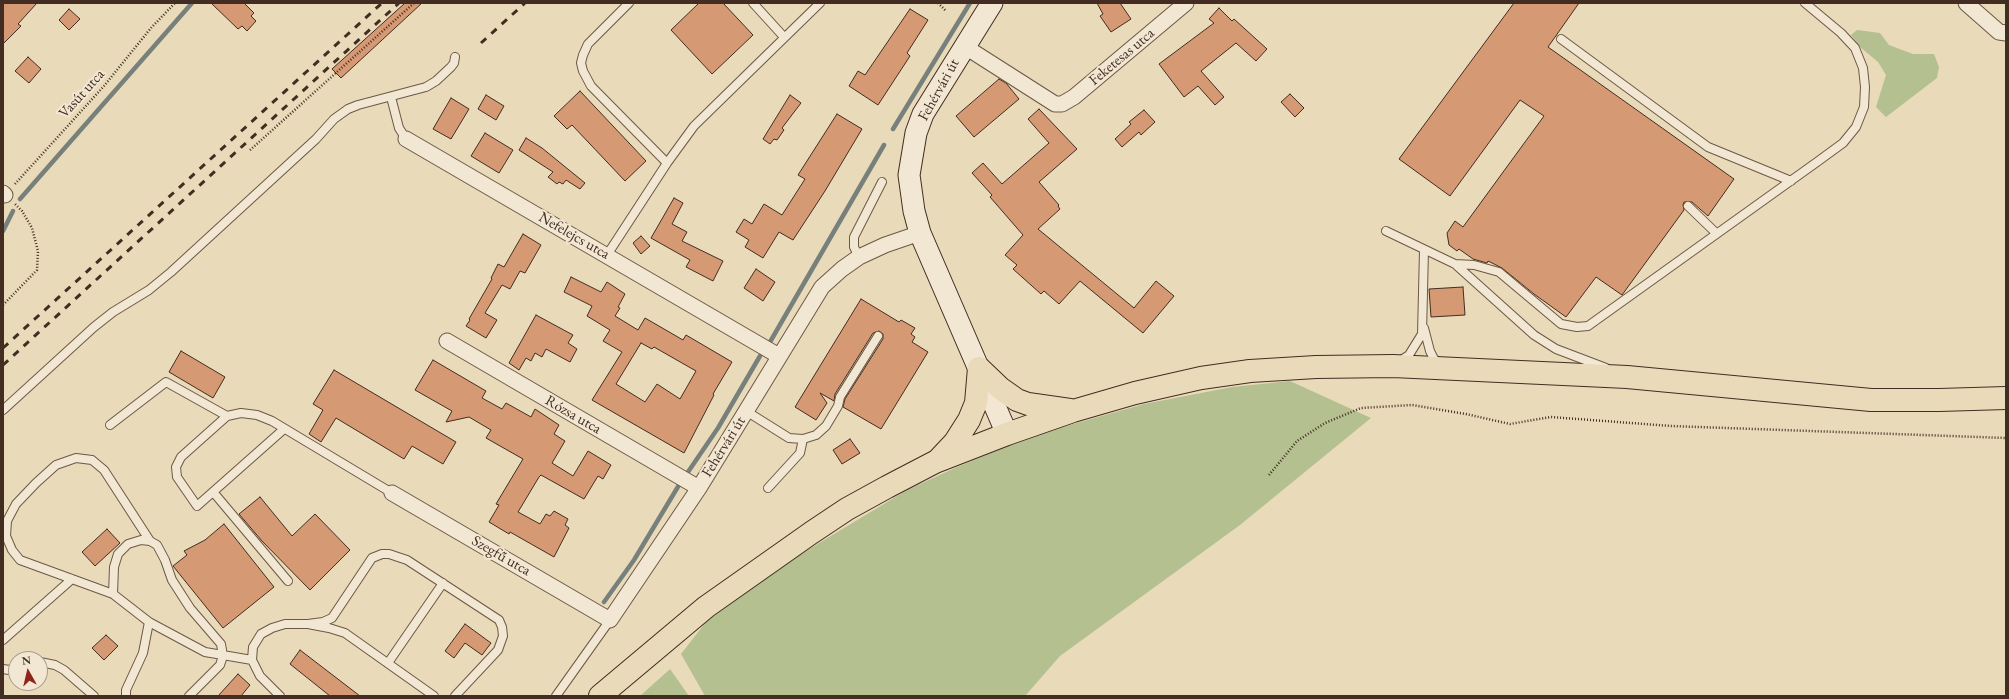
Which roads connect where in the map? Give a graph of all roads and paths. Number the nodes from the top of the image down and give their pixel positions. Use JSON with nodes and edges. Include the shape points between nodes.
{"nodes":[{"id":1,"x":175,"y":3,"type":"edge"},
{"id":2,"x":414,"y":3,"type":"edge"},
{"id":3,"x":629,"y":3,"type":"edge"},
{"id":4,"x":753,"y":3,"type":"edge"},
{"id":5,"x":820,"y":3,"type":"edge"},
{"id":6,"x":938,"y":3,"type":"edge"},
{"id":7,"x":992,"y":3,"type":"edge"},
{"id":8,"x":1186,"y":3,"type":"edge"},
{"id":9,"x":1805,"y":3,"type":"edge"},
{"id":10,"x":1966,"y":3,"type":"edge"},
{"id":11,"x":946,"y":11,"type":"dead end"},
{"id":12,"x":2002,"y":32,"type":"edge"},
{"id":13,"x":784,"y":37,"type":"junction"},
{"id":14,"x":1561,"y":39,"type":"dead end"},
{"id":15,"x":964,"y":46,"type":"junction"},
{"id":16,"x":455,"y":57,"type":"dead end"},
{"id":17,"x":391,"y":97,"type":"junction"},
{"id":18,"x":406,"y":139,"type":"joint"},
{"id":19,"x":250,"y":150,"type":"dead end"},
{"id":20,"x":667,"y":163,"type":"junction"},
{"id":21,"x":1791,"y":181,"type":"junction"},
{"id":22,"x":882,"y":182,"type":"dead end"},
{"id":23,"x":4,"y":194,"type":"edge"},
{"id":24,"x":1688,"y":206,"type":"dead end"},
{"id":25,"x":1386,"y":231,"type":"dead end"},
{"id":26,"x":920,"y":233,"type":"junction"},
{"id":27,"x":1716,"y":233,"type":"junction"},
{"id":28,"x":1424,"y":250,"type":"junction"},
{"id":29,"x":607,"y":255,"type":"junction"},
{"id":30,"x":858,"y":257,"type":"junction"},
{"id":31,"x":1455,"y":264,"type":"junction"},
{"id":32,"x":3,"y":305,"type":"edge"},
{"id":33,"x":1422,"y":319,"type":"junction"},
{"id":34,"x":878,"y":336,"type":"dead end"},
{"id":35,"x":447,"y":341,"type":"dead end"},
{"id":36,"x":779,"y":356,"type":"junction"},
{"id":37,"x":1393,"y":366,"type":"junction"},
{"id":38,"x":979,"y":368,"type":"junction"},
{"id":39,"x":1460,"y":368,"type":"junction"},
{"id":40,"x":1627,"y":377,"type":"junction"},
{"id":41,"x":2006,"y":398,"type":"edge"},
{"id":42,"x":3,"y":410,"type":"edge"},
{"id":43,"x":746,"y":411,"type":"junction"},
{"id":44,"x":1073,"y":411,"type":"junction"},
{"id":45,"x":227,"y":416,"type":"junction"},
{"id":46,"x":110,"y":425,"type":"dead end"},
{"id":47,"x":284,"y":429,"type":"junction"},
{"id":48,"x":1007,"y":434,"type":"junction"},
{"id":49,"x":2006,"y":438,"type":"edge"},
{"id":50,"x":802,"y":439,"type":"junction"},
{"id":51,"x":935,"y":462,"type":"junction"},
{"id":52,"x":1269,"y":475,"type":"dead end"},
{"id":53,"x":699,"y":488,"type":"junction"},
{"id":54,"x":768,"y":488,"type":"dead end"},
{"id":55,"x":214,"y":493,"type":"junction"},
{"id":56,"x":392,"y":493,"type":"joint"},
{"id":57,"x":150,"y":540,"type":"junction"},
{"id":58,"x":72,"y":579,"type":"junction"},
{"id":59,"x":288,"y":581,"type":"dead end"},
{"id":60,"x":443,"y":584,"type":"junction"},
{"id":61,"x":113,"y":594,"type":"junction"},
{"id":62,"x":610,"y":620,"type":"junction"},
{"id":63,"x":149,"y":622,"type":"junction"},
{"id":64,"x":308,"y":624,"type":"junction"},
{"id":65,"x":3,"y":640,"type":"edge"},
{"id":66,"x":223,"y":656,"type":"junction"},
{"id":67,"x":252,"y":660,"type":"junction"},
{"id":68,"x":388,"y":663,"type":"junction"},
{"id":69,"x":48,"y":664,"type":"edge"},
{"id":70,"x":94,"y":696,"type":"edge"},
{"id":71,"x":126,"y":696,"type":"edge"},
{"id":72,"x":189,"y":696,"type":"edge"},
{"id":73,"x":280,"y":696,"type":"edge"},
{"id":74,"x":434,"y":696,"type":"edge"},
{"id":75,"x":455,"y":696,"type":"edge"},
{"id":76,"x":556,"y":696,"type":"edge"},
{"id":77,"x":600,"y":696,"type":"edge"}],
"edges":[{"from":1,"to":23,"type":"path","name":"Vasút utca","via":[[104,86]]},
{"from":2,"to":19,"type":"path"},
{"from":3,"to":20,"type":"lane","via":[[588,44],[581,63],[591,86]]},
{"from":4,"to":13,"type":"lane"},
{"from":5,"to":13,"type":"lane"},
{"from":6,"to":11,"type":"path"},
{"from":7,"to":15,"type":"main road","name":"Fehérvári út"},
{"from":8,"to":15,"type":"street","name":"Feketesas utca","via":[[1074,97],[1062,104],[1055,104]]},
{"from":9,"to":21,"type":"lane","via":[[1855,48],[1863,68],[1864,107],[1856,127],[1842,143]]},
{"from":10,"to":12,"type":"street"},
{"from":13,"to":20,"type":"lane","via":[[694,126]]},
{"from":14,"to":21,"type":"lane","via":[[1708,147]]},
{"from":15,"to":26,"type":"main road","name":"Fehérvári út","via":[[923,114],[916,133],[910,175],[914,211]]},
{"from":16,"to":17,"type":"lane","via":[[454,63],[436,81],[412,92]]},
{"from":17,"to":18,"type":"lane","name":"Nefelejcs utca","via":[[399,128]]},
{"from":17,"to":42,"type":"lane","via":[[358,105],[334,119],[316,139],[171,272],[94,327]]},
{"from":18,"to":29,"type":"street","name":"Nefelejcs utca"},
{"from":20,"to":29,"type":"lane"},
{"from":21,"to":27,"type":"lane"},
{"from":22,"to":30,"type":"lane","via":[[854,237]]},
{"from":23,"to":32,"type":"path","via":[[22,211],[32,228],[38,251],[37,270]]},
{"from":24,"to":27,"type":"lane"},
{"from":25,"to":28,"type":"lane"},
{"from":26,"to":30,"type":"street","name":"Fehérvári út"},
{"from":26,"to":38,"type":"main road","name":"Fehérvári út"},
{"from":27,"to":31,"type":"lane","via":[[1588,326],[1561,324],[1499,272],[1474,265]]},
{"from":28,"to":31,"type":"lane"},
{"from":28,"to":33,"type":"lane"},
{"from":29,"to":36,"type":"street","name":"Nefelejcs utca"},
{"from":30,"to":36,"type":"street","name":"Fehérvári út","via":[[822,287]]},
{"from":31,"to":40,"type":"lane","via":[[1534,335],[1556,349]]},
{"from":33,"to":37,"type":"lane","via":[[1420,339],[1408,354]]},
{"from":33,"to":39,"type":"lane","via":[[1434,359],[1442,364]]},
{"from":34,"to":50,"type":"lane","via":[[840,396],[838,406],[826,426],[816,435]]},
{"from":35,"to":53,"type":"street","name":"Rózsa utca"},
{"from":36,"to":43,"type":"street","name":"Fehérvári út"},
{"from":37,"to":39,"type":"main road"},
{"from":37,"to":44,"type":"main road","via":[[1250,371],[1135,393]]},
{"from":38,"to":44,"type":"main road","via":[[1017,400]]},
{"from":38,"to":48,"type":"main road","name":"Fehérvári út"},
{"from":38,"to":51,"type":"main road","via":[[976,404],[969,420],[955,442]]},
{"from":39,"to":40,"type":"main road"},
{"from":40,"to":41,"type":"main road","via":[[1871,400]]},
{"from":43,"to":50,"type":"lane","via":[[789,438]]},
{"from":43,"to":53,"type":"street","name":"Fehérvári út"},
{"from":44,"to":48,"type":"main road"},
{"from":45,"to":46,"type":"lane","via":[[166,382]]},
{"from":45,"to":47,"type":"lane","via":[[241,413],[257,415]]},
{"from":45,"to":55,"type":"lane","via":[[181,458],[176,467],[177,477],[197,506]]},
{"from":47,"to":55,"type":"lane"},
{"from":47,"to":56,"type":"lane"},
{"from":48,"to":51,"type":"main road"},
{"from":49,"to":52,"type":"path","via":[[1671,426],[1551,417],[1510,424],[1412,405],[1362,408],[1325,423],[1297,441]]},
{"from":50,"to":54,"type":"lane","via":[[800,453]]},
{"from":51,"to":77,"type":"main road","via":[[847,509],[805,537],[706,607]]},
{"from":53,"to":62,"type":"street","name":"Fehérvári út"},
{"from":55,"to":59,"type":"lane"},
{"from":56,"to":62,"type":"street","name":"Szegfű utca"},
{"from":57,"to":58,"type":"lane","via":[[104,470],[92,460],[76,458],[56,465],[16,504],[7,521],[6,536],[20,560]]},
{"from":57,"to":61,"type":"lane","via":[[128,544],[118,554],[114,567]]},
{"from":57,"to":66,"type":"lane","via":[[157,545],[172,580],[190,608],[221,644]]},
{"from":58,"to":61,"type":"lane"},
{"from":58,"to":65,"type":"lane"},
{"from":60,"to":64,"type":"lane","via":[[407,560],[382,554],[372,558],[332,618]]},
{"from":60,"to":68,"type":"lane"},
{"from":60,"to":75,"type":"lane","via":[[499,620],[503,636],[498,650]]},
{"from":61,"to":63,"type":"lane"},
{"from":62,"to":76,"type":"lane","name":"Fehérvári út"},
{"from":63,"to":66,"type":"lane","via":[[205,652]]},
{"from":63,"to":71,"type":"lane","via":[[143,653],[126,690]]},
{"from":64,"to":67,"type":"lane","via":[[285,624],[261,634],[253,647]]},
{"from":64,"to":68,"type":"lane","via":[[345,633]]},
{"from":66,"to":67,"type":"lane"},
{"from":66,"to":72,"type":"lane","via":[[220,665]]},
{"from":67,"to":73,"type":"lane","via":[[260,676]]},
{"from":68,"to":74,"type":"lane"},
{"from":69,"to":70,"type":"lane","via":[[64,670]]}]}
